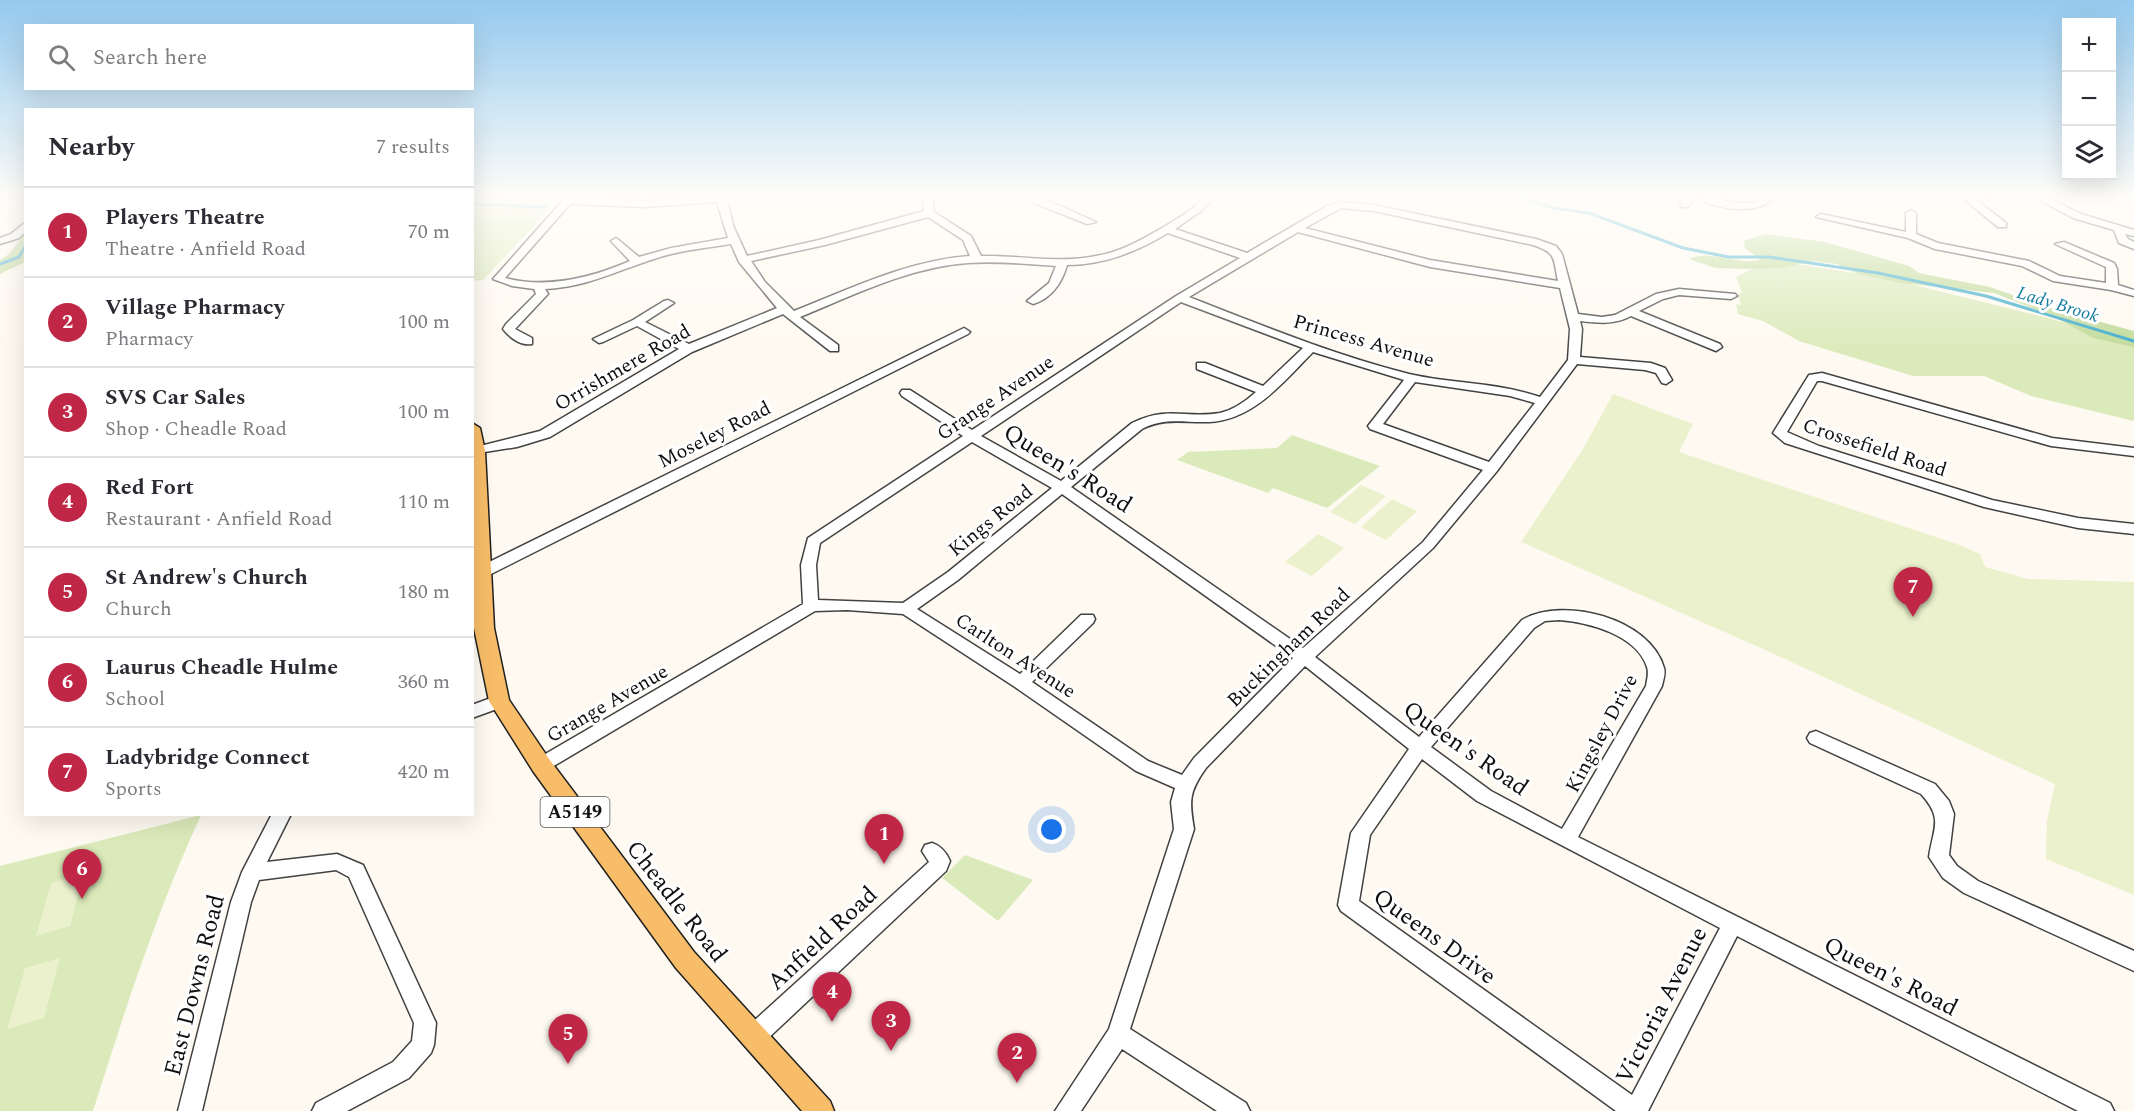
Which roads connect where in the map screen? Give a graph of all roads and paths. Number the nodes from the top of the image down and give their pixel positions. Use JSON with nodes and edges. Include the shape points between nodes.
{"nodes":[{"id":1,"x":525,"y":249,"type":"edge"},
{"id":2,"x":625,"y":249,"type":"edge"},
{"id":3,"x":685,"y":249,"type":"edge"},
{"id":4,"x":738,"y":249,"type":"edge"},
{"id":5,"x":794,"y":249,"type":"edge"},
{"id":6,"x":972,"y":249,"type":"edge"},
{"id":7,"x":1126,"y":249,"type":"edge"},
{"id":8,"x":1223,"y":249,"type":"edge"},
{"id":9,"x":1265,"y":249,"type":"edge"},
{"id":10,"x":1363,"y":249,"type":"edge"},
{"id":11,"x":1553,"y":249,"type":"edge"},
{"id":12,"x":1950,"y":249,"type":"edge"},
{"id":13,"x":2071,"y":249,"type":"edge"},
{"id":14,"x":1250,"y":258,"type":"junction"},
{"id":15,"x":977,"y":259,"type":"junction"},
{"id":16,"x":743,"y":260,"type":"junction"},
{"id":17,"x":638,"y":261,"type":"junction"},
{"id":18,"x":1062,"y":262,"type":"junction"},
{"id":19,"x":1565,"y":285,"type":"junction"},
{"id":20,"x":539,"y":287,"type":"junction"},
{"id":21,"x":2112,"y":287,"type":"junction"},
{"id":22,"x":2134,"y":293,"type":"edge"},
{"id":23,"x":1731,"y":296,"type":"dead end"},
{"id":24,"x":1180,"y":298,"type":"junction"},
{"id":25,"x":1033,"y":301,"type":"dead end"},
{"id":26,"x":668,"y":303,"type":"dead end"},
{"id":27,"x":789,"y":312,"type":"junction"},
{"id":28,"x":1631,"y":312,"type":"junction"},
{"id":29,"x":1573,"y":317,"type":"junction"},
{"id":30,"x":637,"y":322,"type":"junction"},
{"id":31,"x":964,"y":332,"type":"dead end"},
{"id":32,"x":599,"y":339,"type":"dead end"},
{"id":33,"x":528,"y":341,"type":"dead end"},
{"id":34,"x":1716,"y":347,"type":"dead end"},
{"id":35,"x":834,"y":348,"type":"dead end"},
{"id":36,"x":1310,"y":348,"type":"junction"},
{"id":37,"x":688,"y":349,"type":"junction"},
{"id":38,"x":1574,"y":360,"type":"junction"},
{"id":39,"x":1201,"y":366,"type":"dead end"},
{"id":40,"x":1412,"y":378,"type":"junction"},
{"id":41,"x":1666,"y":380,"type":"dead end"},
{"id":42,"x":1264,"y":391,"type":"junction"},
{"id":43,"x":906,"y":393,"type":"dead end"},
{"id":44,"x":1542,"y":402,"type":"junction"},
{"id":45,"x":972,"y":436,"type":"junction"},
{"id":46,"x":474,"y":437,"type":"edge"},
{"id":47,"x":477,"y":451,"type":"junction"},
{"id":48,"x":2134,"y":452,"type":"edge"},
{"id":49,"x":1492,"y":468,"type":"junction"},
{"id":50,"x":1061,"y":487,"type":"junction"},
{"id":51,"x":2134,"y":529,"type":"edge"},
{"id":52,"x":482,"y":572,"type":"junction"},
{"id":53,"x":811,"y":606,"type":"junction"},
{"id":54,"x":906,"y":609,"type":"junction"},
{"id":55,"x":1088,"y":619,"type":"dead end"},
{"id":56,"x":1304,"y":657,"type":"junction"},
{"id":57,"x":1021,"y":683,"type":"junction"},
{"id":58,"x":499,"y":701,"type":"junction"},
{"id":59,"x":474,"y":711,"type":"edge"},
{"id":60,"x":1816,"y":738,"type":"dead end"},
{"id":61,"x":1420,"y":748,"type":"junction"},
{"id":62,"x":541,"y":765,"type":"junction"},
{"id":63,"x":1185,"y":784,"type":"junction"},
{"id":64,"x":281,"y":816,"type":"edge"},
{"id":65,"x":1566,"y":840,"type":"junction"},
{"id":66,"x":932,"y":851,"type":"dead end"},
{"id":67,"x":252,"y":872,"type":"junction"},
{"id":68,"x":1733,"y":923,"type":"junction"},
{"id":69,"x":2134,"y":962,"type":"edge"},
{"id":70,"x":1118,"y":1034,"type":"junction"},
{"id":71,"x":754,"y":1036,"type":"junction"},
{"id":72,"x":190,"y":1111,"type":"edge"},
{"id":73,"x":324,"y":1111,"type":"edge"},
{"id":74,"x":820,"y":1111,"type":"edge"},
{"id":75,"x":1066,"y":1111,"type":"edge"},
{"id":76,"x":1238,"y":1111,"type":"edge"},
{"id":77,"x":1636,"y":1111,"type":"edge"},
{"id":78,"x":2102,"y":1111,"type":"edge"}],
"edges":[{"from":1,"to":20,"type":"street","via":[[498,279]]},
{"from":2,"to":17,"type":"street"},
{"from":3,"to":17,"type":"street"},
{"from":4,"to":16,"type":"street"},
{"from":5,"to":16,"type":"street"},
{"from":6,"to":15,"type":"street"},
{"from":7,"to":18,"type":"street","name":"Orrishmere Road","via":[[1094,260]]},
{"from":8,"to":14,"type":"street"},
{"from":9,"to":14,"type":"street","name":"Grange Avenue"},
{"from":10,"to":19,"type":"street","via":[[1423,263]]},
{"from":11,"to":19,"type":"street"},
{"from":12,"to":21,"type":"street","via":[[2025,263],[2057,279]]},
{"from":13,"to":21,"type":"street","via":[[2110,266]]},
{"from":14,"to":24,"type":"street","name":"Grange Avenue"},
{"from":15,"to":18,"type":"street","name":"Orrishmere Road"},
{"from":15,"to":27,"type":"street","name":"Orrishmere Road","via":[[922,267]]},
{"from":16,"to":27,"type":"street"},
{"from":17,"to":20,"type":"street","via":[[614,271]]},
{"from":18,"to":25,"type":"street","via":[[1056,283]]},
{"from":19,"to":29,"type":"street"},
{"from":20,"to":33,"type":"street","via":[[542,294],[509,329]]},
{"from":21,"to":22,"type":"street"},
{"from":23,"to":28,"type":"street","via":[[1679,292],[1660,296]]},
{"from":24,"to":36,"type":"street","name":"Princess Avenue"},
{"from":24,"to":45,"type":"street","name":"Grange Avenue"},
{"from":26,"to":30,"type":"street"},
{"from":27,"to":35,"type":"street"},
{"from":27,"to":37,"type":"street","name":"Orrishmere Road"},
{"from":28,"to":29,"type":"street","via":[[1611,319]]},
{"from":28,"to":34,"type":"street"},
{"from":29,"to":38,"type":"street"},
{"from":30,"to":32,"type":"street"},
{"from":30,"to":37,"type":"street"},
{"from":31,"to":52,"type":"street","name":"Moseley Road"},
{"from":36,"to":40,"type":"street","name":"Princess Avenue"},
{"from":36,"to":42,"type":"street","name":"Kings Road"},
{"from":37,"to":47,"type":"street","name":"Orrishmere Road","via":[[545,434]]},
{"from":38,"to":41,"type":"street","via":[[1647,366],[1661,371]]},
{"from":38,"to":44,"type":"street","name":"Buckingham Road"},
{"from":39,"to":42,"type":"street"},
{"from":40,"to":44,"type":"street","name":"Princess Avenue","via":[[1516,393]]},
{"from":40,"to":49,"type":"street","via":[[1375,426]]},
{"from":42,"to":50,"type":"street","name":"Kings Road","via":[[1239,411],[1224,416],[1162,415],[1149,419]]},
{"from":43,"to":45,"type":"street","name":"Queen's Road"},
{"from":44,"to":49,"type":"street","name":"Buckingham Road"},
{"from":45,"to":50,"type":"street","name":"Queen's Road"},
{"from":45,"to":53,"type":"street","name":"Grange Avenue","via":[[813,541],[808,577]]},
{"from":46,"to":47,"type":"main road","name":"Cheadle Road","number":"A5149"},
{"from":47,"to":52,"type":"main road","name":"Cheadle Road","number":"A5149"},
{"from":48,"to":51,"type":"street","name":"Crossefield Road","via":[[2051,442],[1822,377],[1813,378],[1780,433],[1814,449],[1989,504],[2078,523]]},
{"from":49,"to":56,"type":"street","name":"Buckingham Road","via":[[1428,545]]},
{"from":50,"to":54,"type":"street","name":"Kings Road","via":[[953,576]]},
{"from":50,"to":56,"type":"street","name":"Queen's Road"},
{"from":52,"to":58,"type":"main road","name":"Cheadle Road","number":"A5149","via":[[483,628]]},
{"from":53,"to":54,"type":"street","via":[[832,603]]},
{"from":53,"to":62,"type":"street","name":"Grange Avenue"},
{"from":54,"to":57,"type":"street","name":"Carlton Avenue"},
{"from":55,"to":57,"type":"street"},
{"from":56,"to":61,"type":"street","name":"Queen's Road"},
{"from":56,"to":63,"type":"street","name":"Buckingham Road","via":[[1200,762]]},
{"from":57,"to":63,"type":"street","name":"Carlton Avenue","via":[[1142,766]]},
{"from":58,"to":59,"type":"street"},
{"from":58,"to":62,"type":"main road","name":"Cheadle Road","number":"A5149"},
{"from":60,"to":69,"type":"street","via":[[1928,789],[1942,803],[1947,820],[1939,856],[1950,872],[1971,888]]},
{"from":61,"to":65,"type":"street","name":"Queen's Road","via":[[1484,796]]},
{"from":61,"to":65,"type":"street","name":"Kingsley Drive","via":[[1528,624],[1545,616],[1567,614],[1615,627],[1649,653],[1657,670],[1654,686]]},
{"from":61,"to":77,"type":"street","name":"Queens Drive","via":[[1361,833],[1348,905]]},
{"from":62,"to":71,"type":"main road","name":"Cheadle Road","number":"A5149","via":[[685,960]]},
{"from":63,"to":70,"type":"street","name":"Buckingham Road","via":[[1180,802],[1184,829]]},
{"from":64,"to":67,"type":"street","name":"East Downs Road"},
{"from":65,"to":68,"type":"street","name":"Queen's Road"},
{"from":66,"to":71,"type":"street","name":"Anfield Road","via":[[940,861],[936,868]]},
{"from":67,"to":72,"type":"street","name":"East Downs Road","via":[[241,902]]},
{"from":67,"to":73,"type":"street","via":[[337,862],[356,871],[425,1023],[423,1045],[401,1070]]},
{"from":68,"to":77,"type":"street","name":"Victoria Avenue"},
{"from":68,"to":78,"type":"street","name":"Queen's Road"},
{"from":70,"to":75,"type":"street","name":"Buckingham Road"},
{"from":70,"to":76,"type":"street"},
{"from":71,"to":74,"type":"main road","name":"Cheadle Road","number":"A5149"}]}
